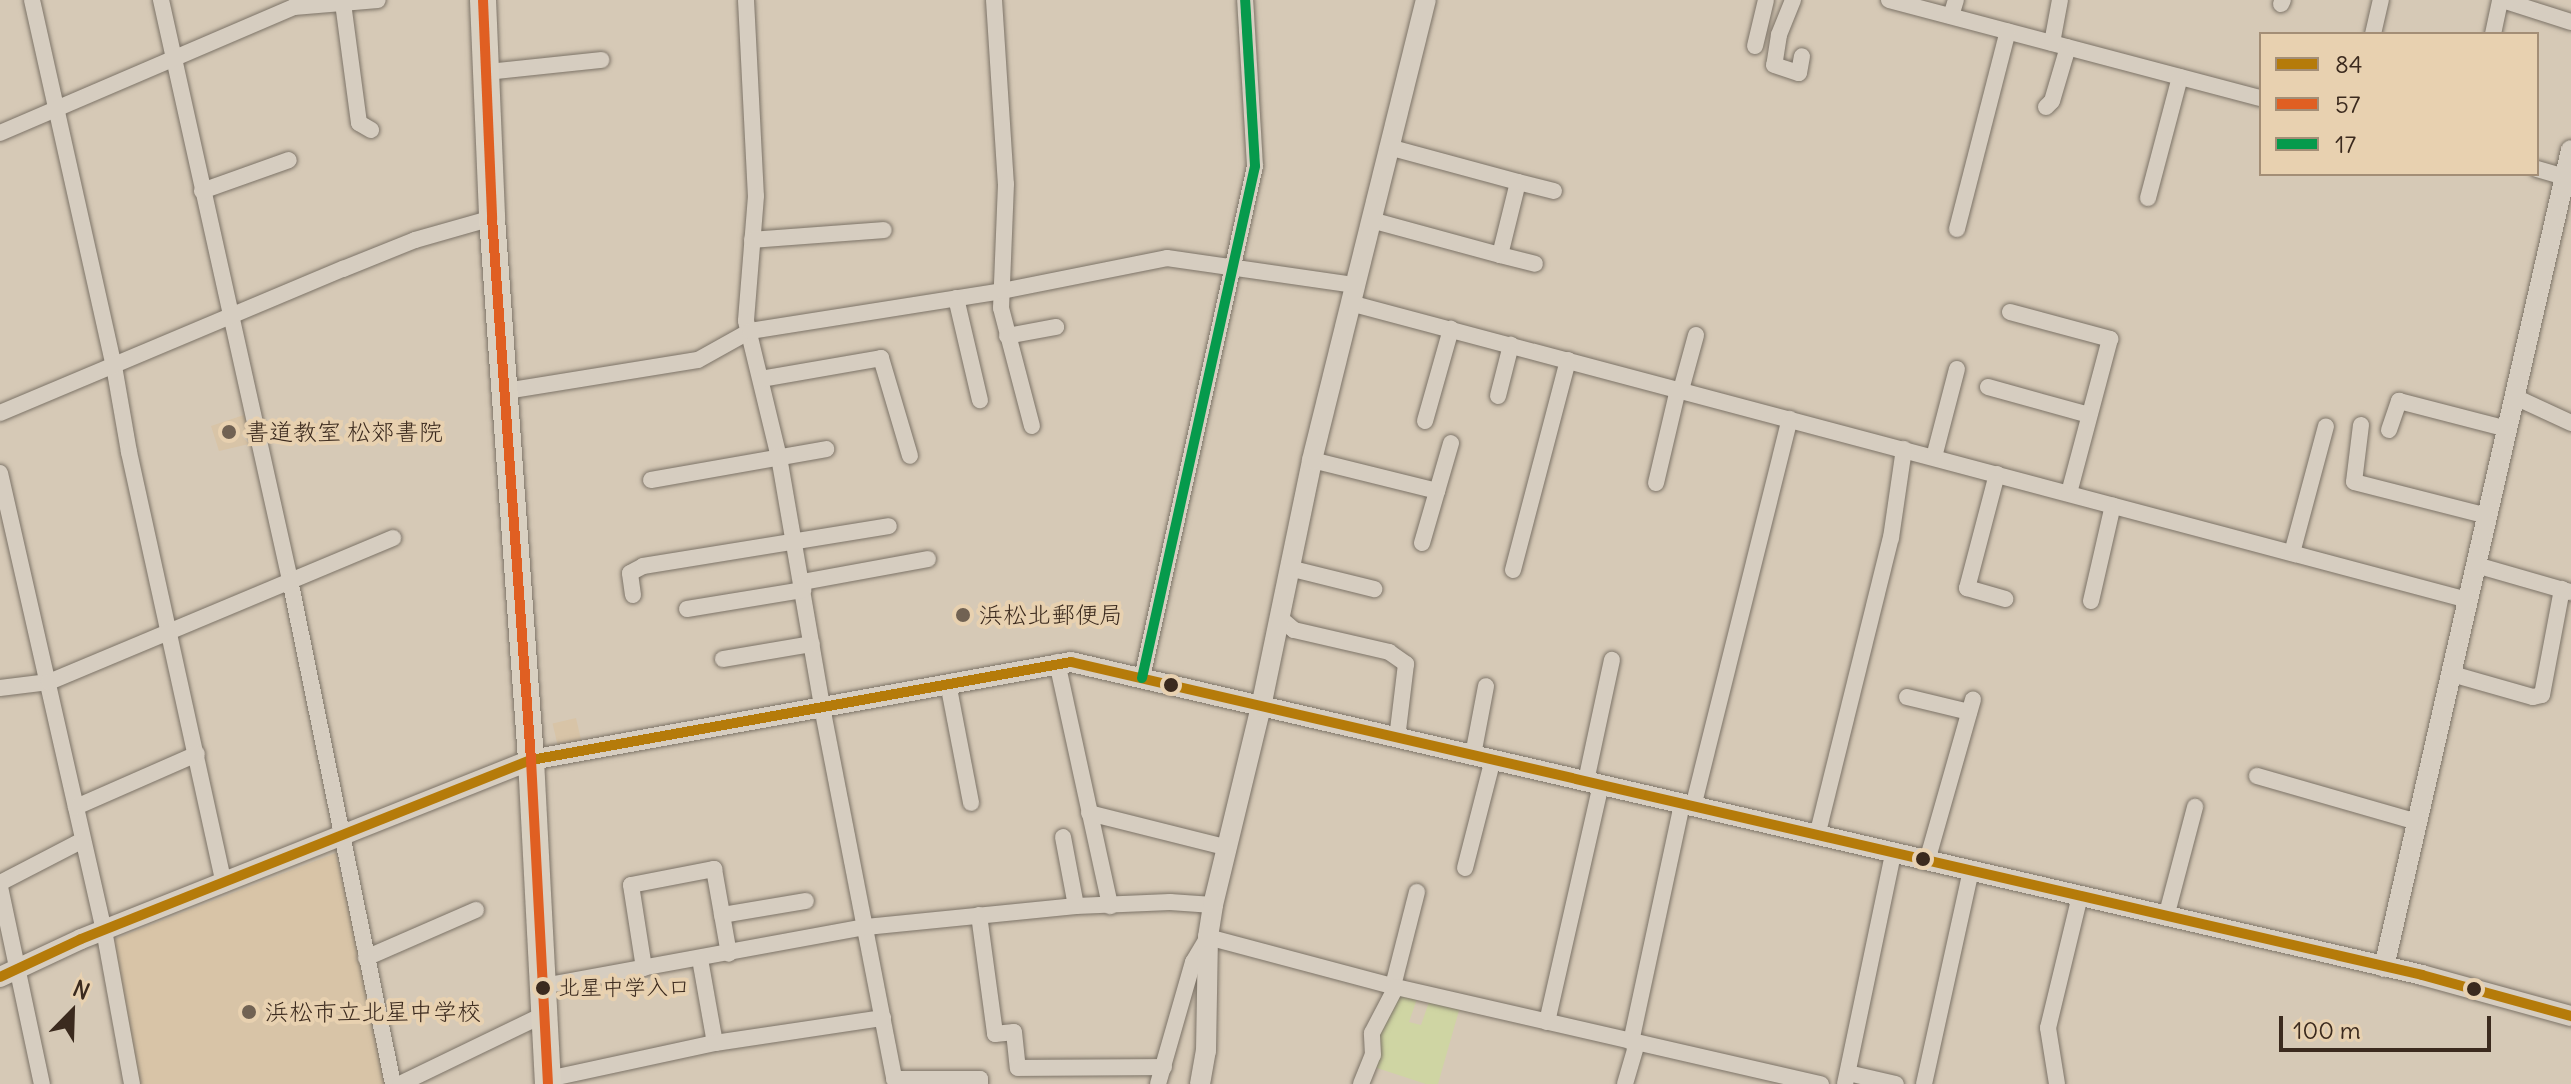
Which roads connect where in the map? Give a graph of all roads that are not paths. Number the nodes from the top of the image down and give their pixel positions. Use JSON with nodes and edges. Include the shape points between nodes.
{"nodes":[{"id":1,"x":32,"y":0,"type":"edge"},
{"id":2,"x":161,"y":0,"type":"edge"},
{"id":3,"x":378,"y":0,"type":"edge"},
{"id":4,"x":483,"y":0,"type":"edge"},
{"id":5,"x":746,"y":0,"type":"edge"},
{"id":6,"x":994,"y":0,"type":"edge"},
{"id":7,"x":1245,"y":0,"type":"edge"},
{"id":8,"x":1426,"y":0,"type":"edge"},
{"id":9,"x":1766,"y":0,"type":"edge"},
{"id":10,"x":1793,"y":0,"type":"edge"},
{"id":11,"x":1889,"y":0,"type":"edge"},
{"id":12,"x":2060,"y":0,"type":"edge"},
{"id":13,"x":2381,"y":0,"type":"edge"},
{"id":14,"x":2501,"y":0,"type":"edge"},
{"id":15,"x":343,"y":3,"type":"junction"},
{"id":16,"x":1953,"y":8,"type":"edge"},
{"id":17,"x":2571,"y":22,"type":"edge"},
{"id":18,"x":2008,"y":31,"type":"junction"},
{"id":19,"x":2373,"y":32,"type":"edge"},
{"id":20,"x":2493,"y":32,"type":"edge"},
{"id":21,"x":2060,"y":45,"type":"junction"},
{"id":22,"x":1755,"y":46,"type":"dead end"},
{"id":23,"x":1802,"y":56,"type":"dead end"},
{"id":24,"x":601,"y":60,"type":"dead end"},
{"id":25,"x":174,"y":61,"type":"junction"},
{"id":26,"x":487,"y":72,"type":"junction"},
{"id":27,"x":2180,"y":77,"type":"junction"},
{"id":28,"x":2259,"y":97,"type":"edge"},
{"id":29,"x":2046,"y":107,"type":"dead end"},
{"id":30,"x":56,"y":111,"type":"junction"},
{"id":31,"x":371,"y":130,"type":"dead end"},
{"id":32,"x":0,"y":133,"type":"edge"},
{"id":33,"x":1388,"y":147,"type":"junction"},
{"id":34,"x":2571,"y":150,"type":"edge"},
{"id":35,"x":289,"y":160,"type":"dead end"},
{"id":36,"x":2539,"y":170,"type":"edge"},
{"id":37,"x":2565,"y":177,"type":"junction"},
{"id":38,"x":1518,"y":182,"type":"junction"},
{"id":39,"x":202,"y":191,"type":"junction"},
{"id":40,"x":1554,"y":191,"type":"dead end"},
{"id":41,"x":2148,"y":198,"type":"dead end"},
{"id":42,"x":492,"y":218,"type":"junction"},
{"id":43,"x":1371,"y":220,"type":"junction"},
{"id":44,"x":1957,"y":229,"type":"dead end"},
{"id":45,"x":884,"y":230,"type":"dead end"},
{"id":46,"x":752,"y":240,"type":"junction"},
{"id":47,"x":1500,"y":255,"type":"junction"},
{"id":48,"x":1535,"y":264,"type":"dead end"},
{"id":49,"x":1233,"y":266,"type":"junction"},
{"id":50,"x":1002,"y":291,"type":"junction"},
{"id":51,"x":1352,"y":294,"type":"junction"},
{"id":52,"x":956,"y":298,"type":"junction"},
{"id":53,"x":2010,"y":312,"type":"dead end"},
{"id":54,"x":230,"y":317,"type":"junction"},
{"id":55,"x":1056,"y":327,"type":"dead end"},
{"id":56,"x":1451,"y":329,"type":"junction"},
{"id":57,"x":750,"y":331,"type":"junction"},
{"id":58,"x":1696,"y":335,"type":"dead end"},
{"id":59,"x":1007,"y":336,"type":"junction"},
{"id":60,"x":1511,"y":345,"type":"junction"},
{"id":61,"x":1568,"y":360,"type":"junction"},
{"id":62,"x":114,"y":366,"type":"junction"},
{"id":63,"x":1957,"y":369,"type":"dead end"},
{"id":64,"x":761,"y":379,"type":"junction"},
{"id":65,"x":1988,"y":387,"type":"dead end"},
{"id":66,"x":1680,"y":389,"type":"junction"},
{"id":67,"x":506,"y":391,"type":"junction"},
{"id":68,"x":1498,"y":396,"type":"dead end"},
{"id":69,"x":2515,"y":397,"type":"junction"},
{"id":70,"x":980,"y":400,"type":"dead end"},
{"id":71,"x":0,"y":413,"type":"edge"},
{"id":72,"x":2089,"y":415,"type":"junction"},
{"id":73,"x":1790,"y":419,"type":"junction"},
{"id":74,"x":1425,"y":421,"type":"dead end"},
{"id":75,"x":2571,"y":423,"type":"edge"},
{"id":76,"x":2361,"y":425,"type":"dead end"},
{"id":77,"x":1032,"y":426,"type":"dead end"},
{"id":78,"x":2326,"y":426,"type":"dead end"},
{"id":79,"x":2507,"y":429,"type":"junction"},
{"id":80,"x":2389,"y":430,"type":"dead end"},
{"id":81,"x":1451,"y":443,"type":"dead end"},
{"id":82,"x":826,"y":449,"type":"dead end"},
{"id":83,"x":1904,"y":449,"type":"junction"},
{"id":84,"x":910,"y":456,"type":"dead end"},
{"id":85,"x":779,"y":457,"type":"junction"},
{"id":86,"x":1934,"y":457,"type":"junction"},
{"id":87,"x":1312,"y":460,"type":"junction"},
{"id":88,"x":0,"y":473,"type":"edge"},
{"id":89,"x":1997,"y":474,"type":"junction"},
{"id":90,"x":651,"y":480,"type":"dead end"},
{"id":91,"x":1656,"y":483,"type":"dead end"},
{"id":92,"x":1437,"y":491,"type":"junction"},
{"id":93,"x":2069,"y":493,"type":"junction"},
{"id":94,"x":2113,"y":505,"type":"junction"},
{"id":95,"x":2487,"y":516,"type":"junction"},
{"id":96,"x":889,"y":526,"type":"dead end"},
{"id":97,"x":393,"y":538,"type":"dead end"},
{"id":98,"x":794,"y":539,"type":"junction"},
{"id":99,"x":1422,"y":543,"type":"dead end"},
{"id":100,"x":2292,"y":553,"type":"junction"},
{"id":101,"x":928,"y":559,"type":"dead end"},
{"id":102,"x":2476,"y":565,"type":"junction"},
{"id":103,"x":1289,"y":568,"type":"junction"},
{"id":104,"x":1513,"y":570,"type":"dead end"},
{"id":105,"x":290,"y":580,"type":"junction"},
{"id":106,"x":803,"y":586,"type":"junction"},
{"id":107,"x":1374,"y":589,"type":"dead end"},
{"id":108,"x":2566,"y":590,"type":"edge"},
{"id":109,"x":633,"y":595,"type":"dead end"},
{"id":110,"x":2005,"y":599,"type":"dead end"},
{"id":111,"x":2468,"y":600,"type":"junction"},
{"id":112,"x":2091,"y":601,"type":"dead end"},
{"id":113,"x":687,"y":609,"type":"dead end"},
{"id":114,"x":1279,"y":617,"type":"junction"},
{"id":115,"x":170,"y":629,"type":"junction"},
{"id":116,"x":812,"y":644,"type":"junction"},
{"id":117,"x":723,"y":659,"type":"dead end"},
{"id":118,"x":1612,"y":660,"type":"dead end"},
{"id":119,"x":1057,"y":662,"type":"junction"},
{"id":120,"x":2452,"y":674,"type":"junction"},
{"id":121,"x":1142,"y":678,"type":"junction"},
{"id":122,"x":49,"y":682,"type":"junction"},
{"id":123,"x":948,"y":683,"type":"junction"},
{"id":124,"x":1486,"y":686,"type":"dead end"},
{"id":125,"x":0,"y":688,"type":"edge"},
{"id":126,"x":1907,"y":697,"type":"dead end"},
{"id":127,"x":822,"y":707,"type":"junction"},
{"id":128,"x":1261,"y":707,"type":"junction"},
{"id":129,"x":1397,"y":738,"type":"junction"},
{"id":130,"x":197,"y":754,"type":"junction"},
{"id":131,"x":1483,"y":757,"type":"junction"},
{"id":132,"x":531,"y":760,"type":"junction"},
{"id":133,"x":2257,"y":776,"type":"dead end"},
{"id":134,"x":1594,"y":782,"type":"junction"},
{"id":135,"x":971,"y":803,"type":"dead end"},
{"id":136,"x":1687,"y":806,"type":"junction"},
{"id":137,"x":76,"y":807,"type":"junction"},
{"id":138,"x":2195,"y":807,"type":"dead end"},
{"id":139,"x":1089,"y":813,"type":"junction"},
{"id":140,"x":2417,"y":822,"type":"junction"},
{"id":141,"x":343,"y":835,"type":"junction"},
{"id":142,"x":1817,"y":836,"type":"junction"},
{"id":143,"x":1063,"y":837,"type":"dead end"},
{"id":144,"x":81,"y":841,"type":"junction"},
{"id":145,"x":1228,"y":848,"type":"junction"},
{"id":146,"x":1893,"y":854,"type":"junction"},
{"id":147,"x":1927,"y":861,"type":"junction"},
{"id":148,"x":1465,"y":868,"type":"dead end"},
{"id":149,"x":1971,"y":871,"type":"junction"},
{"id":150,"x":224,"y":884,"type":"junction"},
{"id":151,"x":0,"y":885,"type":"edge"},
{"id":152,"x":1417,"y":892,"type":"dead end"},
{"id":153,"x":2080,"y":896,"type":"junction"},
{"id":154,"x":806,"y":901,"type":"dead end"},
{"id":155,"x":1213,"y":905,"type":"junction"},
{"id":156,"x":1076,"y":906,"type":"junction"},
{"id":157,"x":1110,"y":906,"type":"junction"},
{"id":158,"x":476,"y":910,"type":"dead end"},
{"id":159,"x":722,"y":915,"type":"junction"},
{"id":160,"x":979,"y":915,"type":"junction"},
{"id":161,"x":2166,"y":917,"type":"junction"},
{"id":162,"x":866,"y":927,"type":"junction"},
{"id":163,"x":104,"y":930,"type":"junction"},
{"id":164,"x":1208,"y":937,"type":"junction"},
{"id":165,"x":729,"y":954,"type":"junction"},
{"id":166,"x":366,"y":958,"type":"junction"},
{"id":167,"x":700,"y":959,"type":"junction"},
{"id":168,"x":2384,"y":967,"type":"junction"},
{"id":169,"x":644,"y":968,"type":"junction"},
{"id":170,"x":9,"y":973,"type":"edge"},
{"id":171,"x":543,"y":986,"type":"junction"},
{"id":172,"x":1395,"y":987,"type":"junction"},
{"id":173,"x":545,"y":1014,"type":"junction"},
{"id":174,"x":2571,"y":1016,"type":"edge"},
{"id":175,"x":883,"y":1018,"type":"junction"},
{"id":176,"x":1547,"y":1022,"type":"junction"},
{"id":177,"x":1634,"y":1042,"type":"junction"},
{"id":178,"x":715,"y":1043,"type":"junction"},
{"id":179,"x":1164,"y":1067,"type":"junction"},
{"id":180,"x":1846,"y":1078,"type":"edge"},
{"id":181,"x":548,"y":1082,"type":"edge"},
{"id":182,"x":42,"y":1084,"type":"edge"},
{"id":183,"x":132,"y":1084,"type":"edge"},
{"id":184,"x":393,"y":1084,"type":"edge"},
{"id":185,"x":400,"y":1084,"type":"edge"},
{"id":186,"x":980,"y":1084,"type":"edge"},
{"id":187,"x":1158,"y":1084,"type":"edge"},
{"id":188,"x":1200,"y":1084,"type":"edge"},
{"id":189,"x":1361,"y":1084,"type":"edge"},
{"id":190,"x":1625,"y":1084,"type":"edge"},
{"id":191,"x":1821,"y":1084,"type":"edge"},
{"id":192,"x":1896,"y":1084,"type":"edge"},
{"id":193,"x":1924,"y":1084,"type":"edge"},
{"id":194,"x":2057,"y":1084,"type":"edge"}],
"edges":[{"from":1,"to":30,"type":"street"},
{"from":2,"to":25,"type":"street"},
{"from":3,"to":15,"type":"street"},
{"from":4,"to":26,"type":"highway"},
{"from":5,"to":46,"type":"street","via":[[756,196]]},
{"from":6,"to":50,"type":"street","via":[[1006,184]]},
{"from":7,"to":49,"type":"street","via":[[1255,166]]},
{"from":8,"to":33,"type":"street"},
{"from":9,"to":22,"type":"street"},
{"from":10,"to":23,"type":"street","via":[[1774,65],[1799,73]]},
{"from":11,"to":16,"type":"street"},
{"from":12,"to":21,"type":"street"},
{"from":13,"to":19,"type":"street"},
{"from":14,"to":17,"type":"street"},
{"from":14,"to":20,"type":"street"},
{"from":15,"to":25,"type":"street","via":[[294,7]]},
{"from":15,"to":31,"type":"street","via":[[359,123]]},
{"from":16,"to":18,"type":"street"},
{"from":18,"to":21,"type":"street"},
{"from":18,"to":44,"type":"street"},
{"from":21,"to":27,"type":"street"},
{"from":21,"to":29,"type":"street","via":[[2052,101]]},
{"from":24,"to":26,"type":"street"},
{"from":25,"to":30,"type":"street"},
{"from":25,"to":39,"type":"street"},
{"from":26,"to":42,"type":"highway"},
{"from":27,"to":28,"type":"street"},
{"from":27,"to":41,"type":"street"},
{"from":30,"to":32,"type":"street"},
{"from":30,"to":62,"type":"street"},
{"from":33,"to":38,"type":"street"},
{"from":33,"to":43,"type":"street"},
{"from":34,"to":37,"type":"street"},
{"from":35,"to":39,"type":"street"},
{"from":36,"to":37,"type":"street"},
{"from":37,"to":69,"type":"street"},
{"from":38,"to":40,"type":"street"},
{"from":38,"to":47,"type":"street"},
{"from":39,"to":54,"type":"street"},
{"from":42,"to":54,"type":"street","via":[[415,240]]},
{"from":42,"to":67,"type":"highway"},
{"from":43,"to":47,"type":"street"},
{"from":43,"to":51,"type":"street"},
{"from":45,"to":46,"type":"street"},
{"from":46,"to":57,"type":"street","via":[[746,321]]},
{"from":47,"to":48,"type":"street"},
{"from":49,"to":50,"type":"street","via":[[1167,258]]},
{"from":49,"to":51,"type":"street"},
{"from":49,"to":121,"type":"street"},
{"from":50,"to":52,"type":"street"},
{"from":50,"to":59,"type":"street"},
{"from":51,"to":56,"type":"street"},
{"from":51,"to":87,"type":"street"},
{"from":52,"to":57,"type":"street"},
{"from":52,"to":70,"type":"street"},
{"from":53,"to":72,"type":"street","via":[[2110,339]]},
{"from":54,"to":62,"type":"street"},
{"from":54,"to":105,"type":"street"},
{"from":55,"to":59,"type":"street"},
{"from":56,"to":60,"type":"street"},
{"from":56,"to":74,"type":"street"},
{"from":57,"to":64,"type":"street"},
{"from":57,"to":67,"type":"street","via":[[698,360]]},
{"from":58,"to":66,"type":"street"},
{"from":59,"to":77,"type":"street"},
{"from":60,"to":61,"type":"street"},
{"from":60,"to":68,"type":"street"},
{"from":61,"to":66,"type":"street"},
{"from":61,"to":104,"type":"street"},
{"from":62,"to":71,"type":"street"},
{"from":62,"to":115,"type":"street"},
{"from":63,"to":86,"type":"street"},
{"from":64,"to":84,"type":"street","via":[[881,358]]},
{"from":64,"to":85,"type":"street"},
{"from":65,"to":72,"type":"street"},
{"from":66,"to":73,"type":"street"},
{"from":66,"to":91,"type":"street"},
{"from":67,"to":132,"type":"highway"},
{"from":69,"to":75,"type":"street"},
{"from":69,"to":79,"type":"street"},
{"from":72,"to":93,"type":"street"},
{"from":73,"to":83,"type":"street"},
{"from":73,"to":136,"type":"street"},
{"from":76,"to":95,"type":"street","via":[[2354,482]]},
{"from":78,"to":100,"type":"street"},
{"from":79,"to":80,"type":"street","via":[[2399,401]]},
{"from":79,"to":95,"type":"street"},
{"from":81,"to":92,"type":"street"},
{"from":82,"to":85,"type":"street"},
{"from":83,"to":86,"type":"street"},
{"from":83,"to":142,"type":"street","via":[[1887,553]]},
{"from":85,"to":90,"type":"street"},
{"from":85,"to":98,"type":"street"},
{"from":86,"to":89,"type":"street"},
{"from":87,"to":92,"type":"street"},
{"from":87,"to":103,"type":"street"},
{"from":88,"to":122,"type":"street"},
{"from":89,"to":93,"type":"street"},
{"from":89,"to":110,"type":"street","via":[[1967,588]]},
{"from":92,"to":99,"type":"street"},
{"from":93,"to":94,"type":"street"},
{"from":94,"to":100,"type":"street"},
{"from":94,"to":112,"type":"street"},
{"from":95,"to":102,"type":"street"},
{"from":96,"to":98,"type":"street"},
{"from":97,"to":105,"type":"street"},
{"from":98,"to":106,"type":"street"},
{"from":98,"to":109,"type":"street","via":[[636,568],[630,573]]},
{"from":100,"to":111,"type":"street"},
{"from":101,"to":106,"type":"street"},
{"from":102,"to":108,"type":"street"},
{"from":102,"to":111,"type":"street"},
{"from":103,"to":107,"type":"street"},
{"from":103,"to":114,"type":"street"},
{"from":105,"to":115,"type":"street"},
{"from":105,"to":141,"type":"street"},
{"from":106,"to":113,"type":"street"},
{"from":106,"to":116,"type":"street"},
{"from":108,"to":120,"type":"street","via":[[2542,695]]},
{"from":111,"to":120,"type":"street"},
{"from":114,"to":128,"type":"street"},
{"from":114,"to":129,"type":"street","via":[[1294,630],[1389,652],[1406,664]]},
{"from":115,"to":122,"type":"street"},
{"from":115,"to":130,"type":"street"},
{"from":116,"to":117,"type":"street"},
{"from":116,"to":127,"type":"street"},
{"from":118,"to":134,"type":"street"},
{"from":119,"to":121,"type":"street"},
{"from":119,"to":123,"type":"street"},
{"from":119,"to":139,"type":"street"},
{"from":120,"to":140,"type":"street"},
{"from":121,"to":128,"type":"street"},
{"from":122,"to":125,"type":"street"},
{"from":122,"to":137,"type":"street"},
{"from":123,"to":127,"type":"street"},
{"from":123,"to":135,"type":"street"},
{"from":124,"to":131,"type":"street"},
{"from":126,"to":147,"type":"street","via":[[1971,705]]},
{"from":127,"to":132,"type":"street"},
{"from":127,"to":162,"type":"street"},
{"from":128,"to":129,"type":"street"},
{"from":128,"to":145,"type":"street"},
{"from":129,"to":131,"type":"street"},
{"from":130,"to":137,"type":"street"},
{"from":130,"to":150,"type":"street"},
{"from":131,"to":134,"type":"street"},
{"from":131,"to":148,"type":"street"},
{"from":132,"to":141,"type":"street"},
{"from":132,"to":171,"type":"highway"},
{"from":133,"to":140,"type":"street"},
{"from":134,"to":136,"type":"street"},
{"from":134,"to":176,"type":"street"},
{"from":136,"to":142,"type":"street"},
{"from":136,"to":177,"type":"street"},
{"from":137,"to":144,"type":"street"},
{"from":138,"to":161,"type":"street"},
{"from":139,"to":145,"type":"street"},
{"from":139,"to":157,"type":"street"},
{"from":140,"to":168,"type":"street"},
{"from":141,"to":150,"type":"street"},
{"from":141,"to":166,"type":"street"},
{"from":142,"to":146,"type":"street"},
{"from":143,"to":156,"type":"street"},
{"from":144,"to":151,"type":"street"},
{"from":144,"to":163,"type":"street"},
{"from":145,"to":155,"type":"street"},
{"from":146,"to":147,"type":"street"},
{"from":146,"to":180,"type":"street"},
{"from":147,"to":149,"type":"street"},
{"from":149,"to":153,"type":"street"},
{"from":149,"to":193,"type":"street"},
{"from":150,"to":163,"type":"street"},
{"from":151,"to":170,"type":"street"},
{"from":152,"to":172,"type":"street"},
{"from":153,"to":161,"type":"street"},
{"from":153,"to":194,"type":"street","via":[[2048,1028]]},
{"from":154,"to":159,"type":"street"},
{"from":155,"to":157,"type":"street"},
{"from":155,"to":164,"type":"street"},
{"from":156,"to":157,"type":"street"},
{"from":156,"to":160,"type":"street"},
{"from":158,"to":166,"type":"street"},
{"from":159,"to":165,"type":"street"},
{"from":159,"to":169,"type":"street","via":[[714,869],[631,885]]},
{"from":160,"to":162,"type":"street"},
{"from":160,"to":179,"type":"street","via":[[995,1034],[1014,1032],[1018,1068]]},
{"from":161,"to":168,"type":"street"},
{"from":162,"to":165,"type":"street"},
{"from":162,"to":175,"type":"street"},
{"from":163,"to":170,"type":"street"},
{"from":163,"to":183,"type":"street"},
{"from":164,"to":172,"type":"street"},
{"from":164,"to":179,"type":"street","via":[[1193,962]]},
{"from":164,"to":188,"type":"street","via":[[1206,1051]]},
{"from":165,"to":167,"type":"street"},
{"from":166,"to":184,"type":"street"},
{"from":167,"to":169,"type":"street"},
{"from":167,"to":178,"type":"street"},
{"from":168,"to":174,"type":"street"},
{"from":169,"to":171,"type":"street"},
{"from":170,"to":182,"type":"street"},
{"from":171,"to":173,"type":"highway"},
{"from":172,"to":176,"type":"street"},
{"from":172,"to":189,"type":"street","via":[[1372,1033],[1373,1055]]},
{"from":173,"to":181,"type":"highway"},
{"from":173,"to":185,"type":"street"},
{"from":175,"to":178,"type":"street"},
{"from":175,"to":186,"type":"street","via":[[894,1079],[980,1079]]},
{"from":176,"to":177,"type":"street"},
{"from":177,"to":190,"type":"street"},
{"from":177,"to":191,"type":"street"},
{"from":178,"to":181,"type":"street"},
{"from":179,"to":187,"type":"street"},
{"from":180,"to":192,"type":"street"}]}
